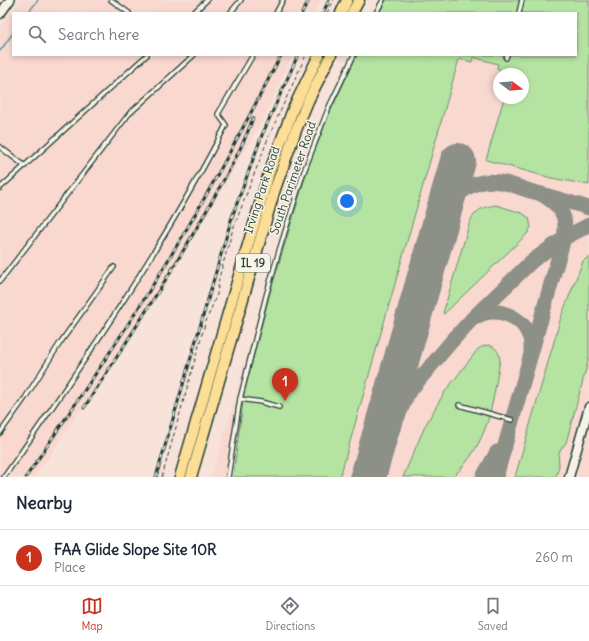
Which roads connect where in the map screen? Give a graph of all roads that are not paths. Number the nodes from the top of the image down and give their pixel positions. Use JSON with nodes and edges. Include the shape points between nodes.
{"nodes":[{"id":1,"x":10,"y":0,"type":"edge"},
{"id":2,"x":111,"y":0,"type":"edge"},
{"id":3,"x":207,"y":0,"type":"edge"},
{"id":4,"x":241,"y":0,"type":"edge"},
{"id":5,"x":283,"y":0,"type":"edge"},
{"id":6,"x":347,"y":0,"type":"edge"},
{"id":7,"x":359,"y":0,"type":"edge"},
{"id":8,"x":383,"y":0,"type":"edge"},
{"id":9,"x":522,"y":0,"type":"edge"},
{"id":10,"x":1,"y":11,"type":"edge"},
{"id":11,"x":128,"y":12,"type":"edge"},
{"id":12,"x":194,"y":12,"type":"edge"},
{"id":13,"x":231,"y":12,"type":"edge"},
{"id":14,"x":277,"y":12,"type":"edge"},
{"id":15,"x":341,"y":12,"type":"edge"},
{"id":16,"x":353,"y":12,"type":"edge"},
{"id":17,"x":377,"y":12,"type":"edge"},
{"id":18,"x":519,"y":12,"type":"edge"},
{"id":19,"x":146,"y":56,"type":"edge"},
{"id":20,"x":193,"y":56,"type":"edge"},
{"id":21,"x":252,"y":56,"type":"edge"},
{"id":22,"x":319,"y":56,"type":"edge"},
{"id":23,"x":331,"y":56,"type":"edge"},
{"id":24,"x":354,"y":56,"type":"edge"},
{"id":25,"x":0,"y":147,"type":"edge"},
{"id":26,"x":25,"y":166,"type":"junction"},
{"id":27,"x":0,"y":188,"type":"edge"},
{"id":28,"x":114,"y":268,"type":"dead end"},
{"id":29,"x":0,"y":281,"type":"edge"},
{"id":30,"x":240,"y":399,"type":"junction"},
{"id":31,"x":459,"y":405,"type":"dead end"},
{"id":32,"x":589,"y":406,"type":"edge"},
{"id":33,"x":279,"y":407,"type":"dead end"},
{"id":34,"x":202,"y":420,"type":"junction"},
{"id":35,"x":512,"y":420,"type":"dead end"},
{"id":36,"x":0,"y":433,"type":"edge"},
{"id":37,"x":4,"y":477,"type":"edge"},
{"id":38,"x":180,"y":477,"type":"edge"},
{"id":39,"x":191,"y":477,"type":"edge"},
{"id":40,"x":228,"y":477,"type":"edge"},
{"id":41,"x":568,"y":477,"type":"edge"}],
"edges":[{"from":1,"to":10,"type":"street"},
{"from":2,"to":11,"type":"lane"},
{"from":3,"to":12,"type":"lane"},
{"from":4,"to":13,"type":"lane"},
{"from":5,"to":14,"type":"lane"},
{"from":6,"to":15,"type":"main road"},
{"from":7,"to":16,"type":"main road"},
{"from":8,"to":17,"type":"lane"},
{"from":9,"to":18,"type":"lane"},
{"from":19,"to":26,"type":"lane"},
{"from":20,"to":29,"type":"lane","via":[[129,114]]},
{"from":21,"to":37,"type":"lane","via":[[218,114],[226,125],[200,175],[94,345]]},
{"from":22,"to":34,"type":"main road","name":"Irving Park Road","number":"IL 19","via":[[293,109],[269,173]]},
{"from":23,"to":34,"type":"main road","name":"Irving Park Road","number":"IL 19","via":[[299,122],[275,189]]},
{"from":24,"to":30,"type":"lane","name":"South Parimeter Road","via":[[329,107],[303,174],[266,296]]},
{"from":25,"to":26,"type":"lane"},
{"from":26,"to":27,"type":"lane"},
{"from":28,"to":36,"type":"lane"},
{"from":30,"to":33,"type":"lane"},
{"from":30,"to":40,"type":"lane","name":"South Parimeter Road"},
{"from":31,"to":35,"type":"lane"},
{"from":32,"to":41,"type":"street"},
{"from":34,"to":38,"type":"main road","name":"Irving Park Road","number":"IL 19"},
{"from":34,"to":39,"type":"main road","name":"Irving Park Road","number":"IL 19"}]}
